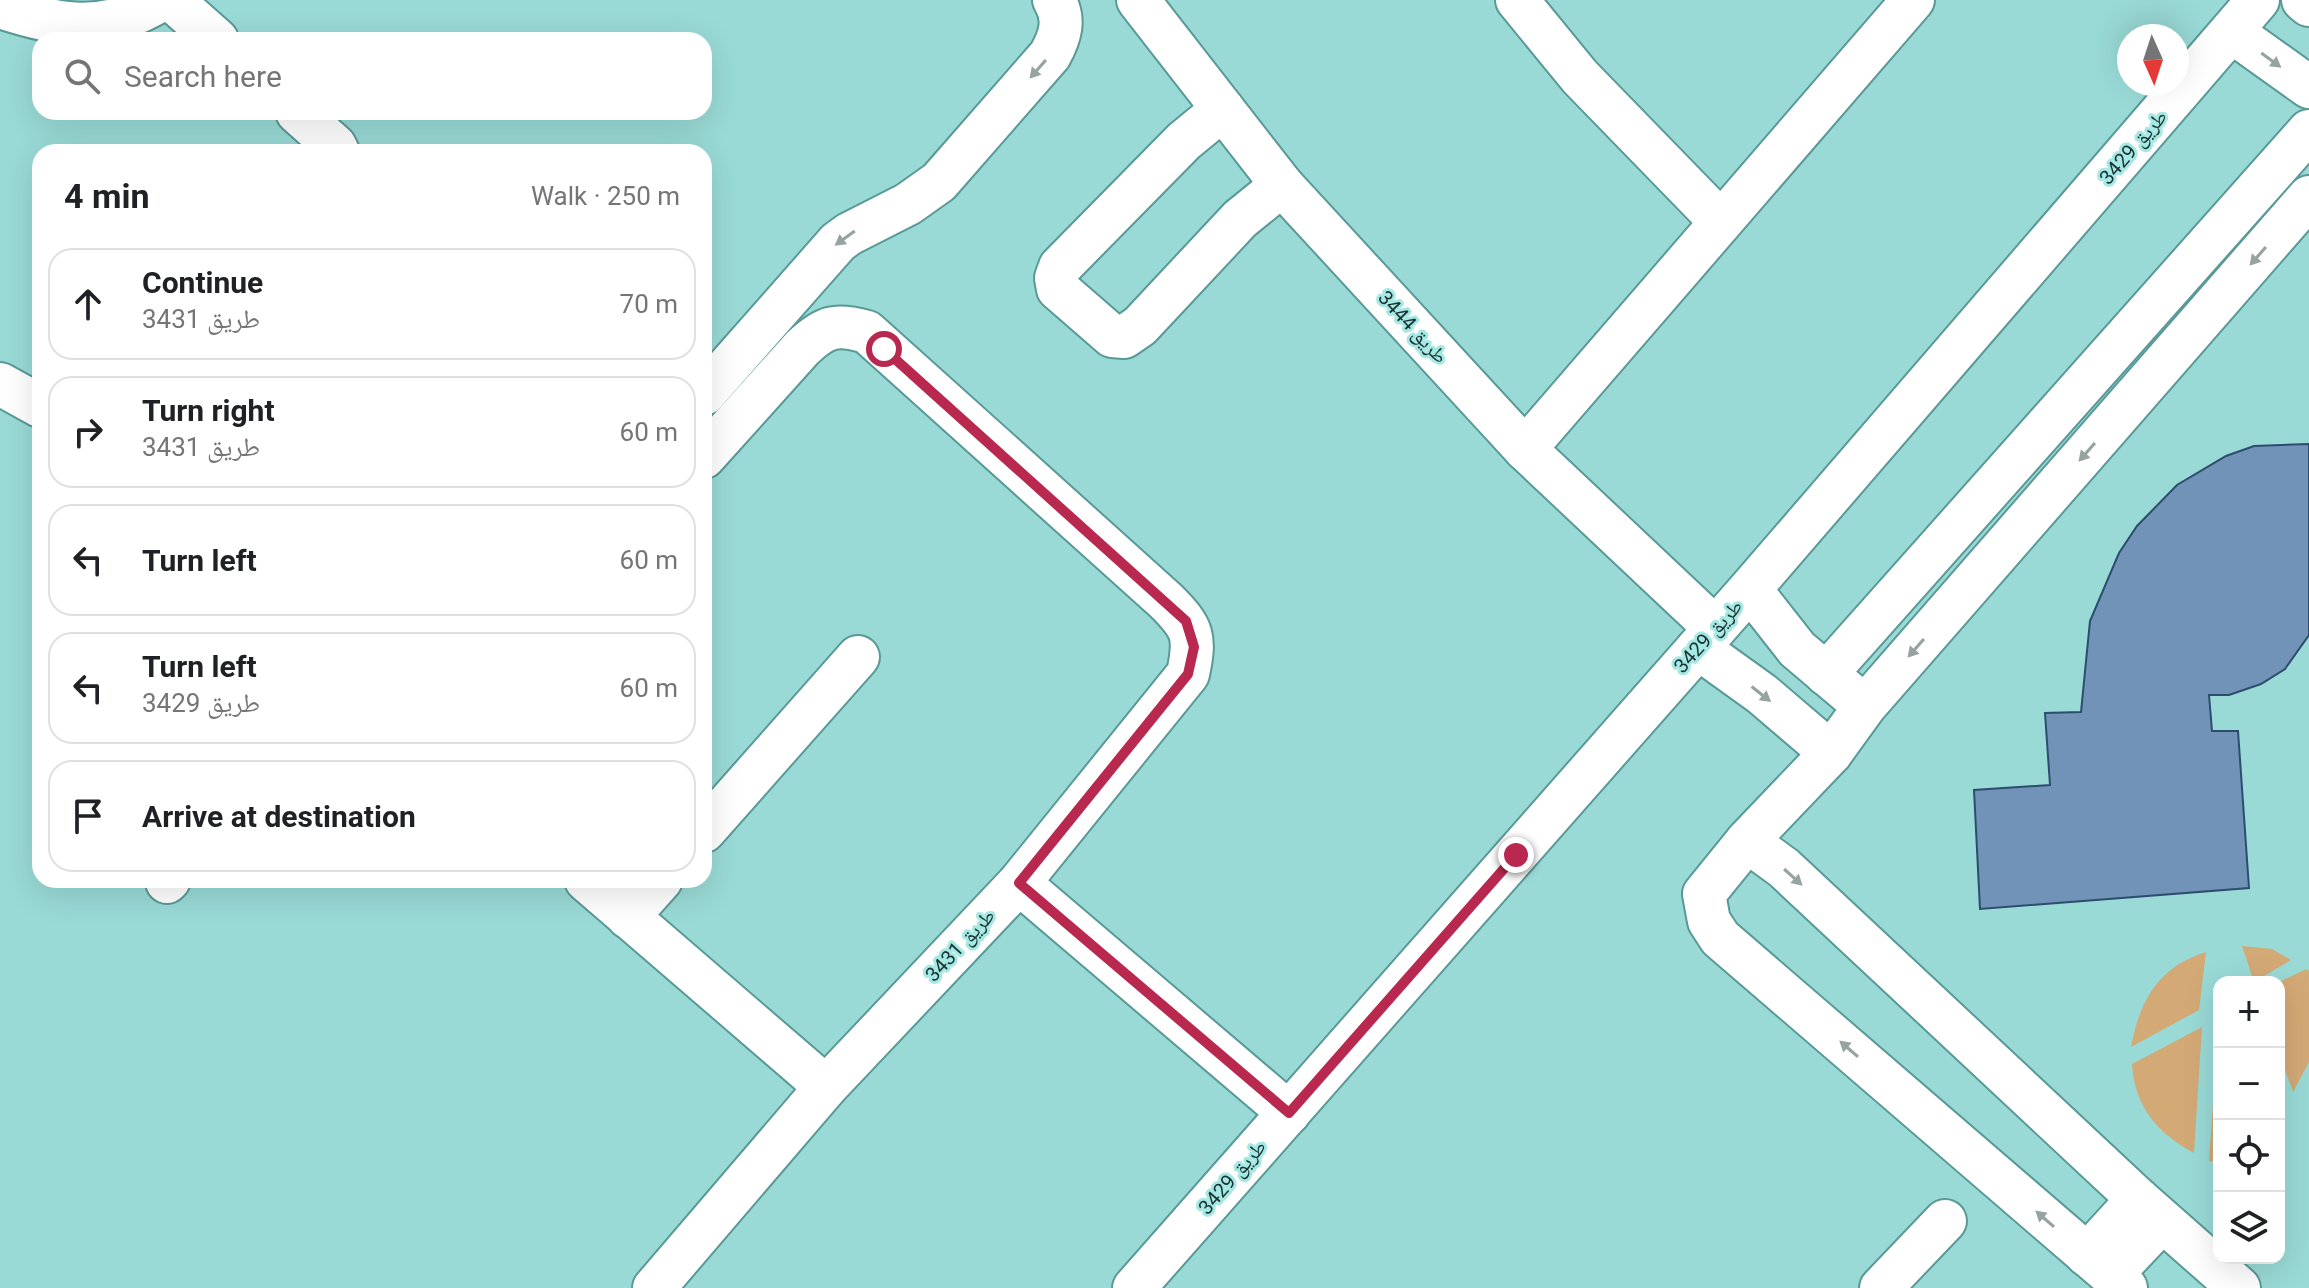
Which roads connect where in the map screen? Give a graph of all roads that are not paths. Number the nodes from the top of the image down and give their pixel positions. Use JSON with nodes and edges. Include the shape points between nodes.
{"nodes":[{"id":1,"x":161,"y":0,"type":"edge"},
{"id":2,"x":172,"y":0,"type":"edge"},
{"id":3,"x":1054,"y":0,"type":"edge"},
{"id":4,"x":1138,"y":0,"type":"edge"},
{"id":5,"x":1517,"y":0,"type":"edge"},
{"id":6,"x":1913,"y":0,"type":"edge"},
{"id":7,"x":2258,"y":0,"type":"edge"},
{"id":8,"x":2303,"y":0,"type":"edge"},
{"id":9,"x":2309,"y":5,"type":"edge"},
{"id":10,"x":0,"y":7,"type":"edge"},
{"id":11,"x":208,"y":32,"type":"edge"},
{"id":12,"x":2232,"y":32,"type":"junction"},
{"id":13,"x":2309,"y":87,"type":"edge"},
{"id":14,"x":1223,"y":109,"type":"junction"},
{"id":15,"x":306,"y":120,"type":"edge"},
{"id":16,"x":2309,"y":131,"type":"edge"},
{"id":17,"x":333,"y":144,"type":"edge"},
{"id":18,"x":1282,"y":185,"type":"junction"},
{"id":19,"x":2309,"y":197,"type":"edge"},
{"id":20,"x":1721,"y":222,"type":"junction"},
{"id":21,"x":0,"y":384,"type":"edge"},
{"id":22,"x":712,"y":385,"type":"edge"},
{"id":23,"x":32,"y":402,"type":"edge"},
{"id":24,"x":712,"y":448,"type":"edge"},
{"id":25,"x":1525,"y":449,"type":"junction"},
{"id":26,"x":1750,"y":589,"type":"junction"},
{"id":27,"x":1707,"y":638,"type":"junction"},
{"id":28,"x":858,"y":657,"type":"dead end"},
{"id":29,"x":1826,"y":674,"type":"junction"},
{"id":30,"x":1865,"y":706,"type":"junction"},
{"id":31,"x":1831,"y":753,"type":"junction"},
{"id":32,"x":712,"y":822,"type":"edge"},
{"id":33,"x":1747,"y":841,"type":"junction"},
{"id":34,"x":1019,"y":883,"type":"junction"},
{"id":35,"x":595,"y":888,"type":"edge"},
{"id":36,"x":654,"y":888,"type":"edge"},
{"id":37,"x":628,"y":917,"type":"junction"},
{"id":38,"x":826,"y":1087,"type":"junction"},
{"id":39,"x":1289,"y":1113,"type":"junction"},
{"id":40,"x":2150,"y":1210,"type":"junction"},
{"id":41,"x":1945,"y":1221,"type":"dead end"},
{"id":42,"x":2108,"y":1273,"type":"edge"},
{"id":43,"x":1154,"y":1281,"type":"edge"},
{"id":44,"x":654,"y":1288,"type":"edge"},
{"id":45,"x":1881,"y":1288,"type":"edge"},
{"id":46,"x":2239,"y":1288,"type":"edge"}],
"edges":[{"from":1,"to":10,"type":"street","via":[[113,22],[83,25]]},
{"from":2,"to":11,"type":"street"},
{"from":3,"to":22,"type":"street","one_way":true,"via":[[1061,24],[1050,55],[952,168],[925,194],[838,242]]},
{"from":4,"to":14,"type":"street","name":"طريق 3444"},
{"from":5,"to":20,"type":"street","via":[[1580,77]]},
{"from":6,"to":20,"type":"street"},
{"from":7,"to":12,"type":"street","name":"طريق 3429"},
{"from":8,"to":9,"type":"street"},
{"from":12,"to":13,"type":"street","one_way":true},
{"from":12,"to":26,"type":"street","name":"طريق 3429"},
{"from":14,"to":18,"type":"street","name":"طريق 3444"},
{"from":14,"to":18,"type":"street","via":[[1184,141],[1060,267],[1058,289],[1112,336],[1124,337],[1240,219]]},
{"from":15,"to":17,"type":"street"},
{"from":16,"to":29,"type":"street"},
{"from":18,"to":25,"type":"street","name":"طريق 3444"},
{"from":19,"to":30,"type":"street","one_way":true},
{"from":20,"to":25,"type":"street"},
{"from":21,"to":23,"type":"street"},
{"from":24,"to":34,"type":"street","name":"طريق 3431","via":[[820,331],[844,326],[867,332],[1186,621],[1194,647],[1188,674]]},
{"from":25,"to":27,"type":"street","name":"طريق 3444"},
{"from":26,"to":27,"type":"street","name":"طريق 3429"},
{"from":26,"to":29,"type":"street","via":[[1797,649]]},
{"from":27,"to":31,"type":"street","name":"طريق 3444","one_way":true},
{"from":27,"to":39,"type":"street","name":"طريق 3429"},
{"from":28,"to":32,"type":"street"},
{"from":29,"to":30,"type":"street"},
{"from":30,"to":31,"type":"street"},
{"from":31,"to":33,"type":"street"},
{"from":33,"to":40,"type":"street","one_way":true,"via":[[1784,868]]},
{"from":42,"to":33,"type":"street","one_way":true,"via":[[1720,938],[1709,921],[1704,894]]},
{"from":34,"to":38,"type":"street","name":"طريق 3431"},
{"from":34,"to":39,"type":"street"},
{"from":35,"to":37,"type":"street"},
{"from":36,"to":37,"type":"street"},
{"from":37,"to":38,"type":"street"},
{"from":38,"to":44,"type":"street","name":"طريق 3431"},
{"from":39,"to":43,"type":"street","name":"طريق 3429"},
{"from":40,"to":42,"type":"street"},
{"from":40,"to":46,"type":"street"},
{"from":41,"to":45,"type":"street"}]}
